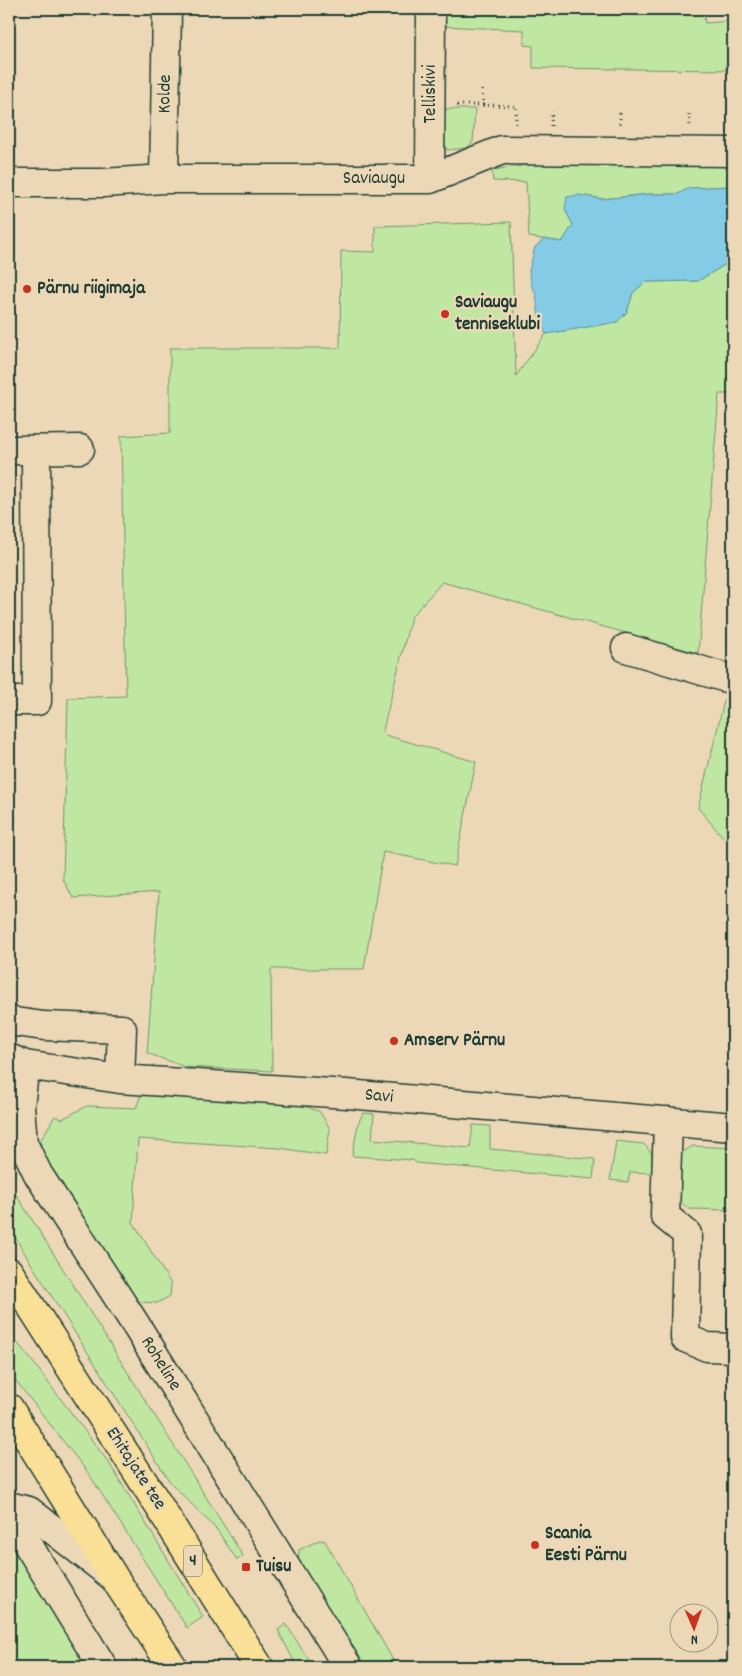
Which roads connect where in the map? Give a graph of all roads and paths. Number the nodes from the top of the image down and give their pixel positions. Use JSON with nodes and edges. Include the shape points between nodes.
{"nodes":[{"id":1,"x":167,"y":9,"type":"edge"},
{"id":2,"x":431,"y":9,"type":"edge"},
{"id":3,"x":482,"y":89,"type":"dead end"},
{"id":4,"x":430,"y":104,"type":"junction"},
{"id":5,"x":552,"y":111,"type":"dead end"},
{"id":6,"x":620,"y":113,"type":"dead end"},
{"id":7,"x":689,"y":114,"type":"dead end"},
{"id":8,"x":551,"y":127,"type":"dead end"},
{"id":9,"x":620,"y":128,"type":"dead end"},
{"id":10,"x":690,"y":129,"type":"dead end"},
{"id":11,"x":733,"y":152,"type":"edge"},
{"id":12,"x":164,"y":179,"type":"junction"},
{"id":13,"x":430,"y":180,"type":"junction"},
{"id":14,"x":9,"y":184,"type":"edge"},
{"id":15,"x":80,"y":449,"type":"dead end"},
{"id":16,"x":9,"y":450,"type":"edge"},
{"id":17,"x":36,"y":450,"type":"junction"},
{"id":18,"x":626,"y":648,"type":"dead end"},
{"id":19,"x":733,"y":680,"type":"edge"},
{"id":20,"x":9,"y":701,"type":"edge"},
{"id":21,"x":9,"y":1020,"type":"edge"},
{"id":22,"x":17,"y":1061,"type":"edge"},
{"id":23,"x":120,"y":1079,"type":"junction"},
{"id":24,"x":668,"y":1121,"type":"junction"},
{"id":25,"x":733,"y":1127,"type":"edge"},
{"id":26,"x":9,"y":1272,"type":"edge"},
{"id":27,"x":733,"y":1348,"type":"edge"},
{"id":28,"x":9,"y":1408,"type":"edge"},
{"id":29,"x":9,"y":1506,"type":"edge"},
{"id":30,"x":9,"y":1514,"type":"edge"},
{"id":31,"x":116,"y":1579,"type":"junction"},
{"id":32,"x":103,"y":1667,"type":"edge"},
{"id":33,"x":174,"y":1667,"type":"edge"},
{"id":34,"x":259,"y":1667,"type":"edge"},
{"id":35,"x":348,"y":1667,"type":"edge"}],
"edges":[{"from":1,"to":12,"type":"street","name":"Kolde"},
{"from":2,"to":4,"type":"street","name":"Telliskivi"},
{"from":3,"to":4,"type":"path","via":[[482,105]]},
{"from":4,"to":13,"type":"street","name":"Telliskivi"},
{"from":5,"to":8,"type":"path"},
{"from":6,"to":9,"type":"path"},
{"from":7,"to":10,"type":"path"},
{"from":11,"to":13,"type":"street","name":"Saviaugu","via":[[502,150]]},
{"from":12,"to":13,"type":"street","name":"Saviaugu"},
{"from":12,"to":14,"type":"street","name":"Saviaugu"},
{"from":15,"to":17,"type":"street"},
{"from":16,"to":17,"type":"street"},
{"from":17,"to":20,"type":"street","via":[[37,701]]},
{"from":18,"to":19,"type":"street"},
{"from":21,"to":23,"type":"street","via":[[44,1026],[122,1029]]},
{"from":22,"to":23,"type":"street","name":"Savi"},
{"from":22,"to":35,"type":"street","name":"Roheline","via":[[23,1143],[38,1174]]},
{"from":23,"to":24,"type":"street","name":"Savi"},
{"from":24,"to":25,"type":"street","name":"Savi"},
{"from":24,"to":27,"type":"street","via":[[665,1216],[687,1234],[685,1338],[707,1347]]},
{"from":26,"to":34,"type":"highway","name":"Ehitajate tee","number":"4"},
{"from":28,"to":31,"type":"highway"},
{"from":29,"to":31,"type":"street","via":[[30,1511]]},
{"from":30,"to":32,"type":"street"},
{"from":31,"to":33,"type":"highway"}]}
